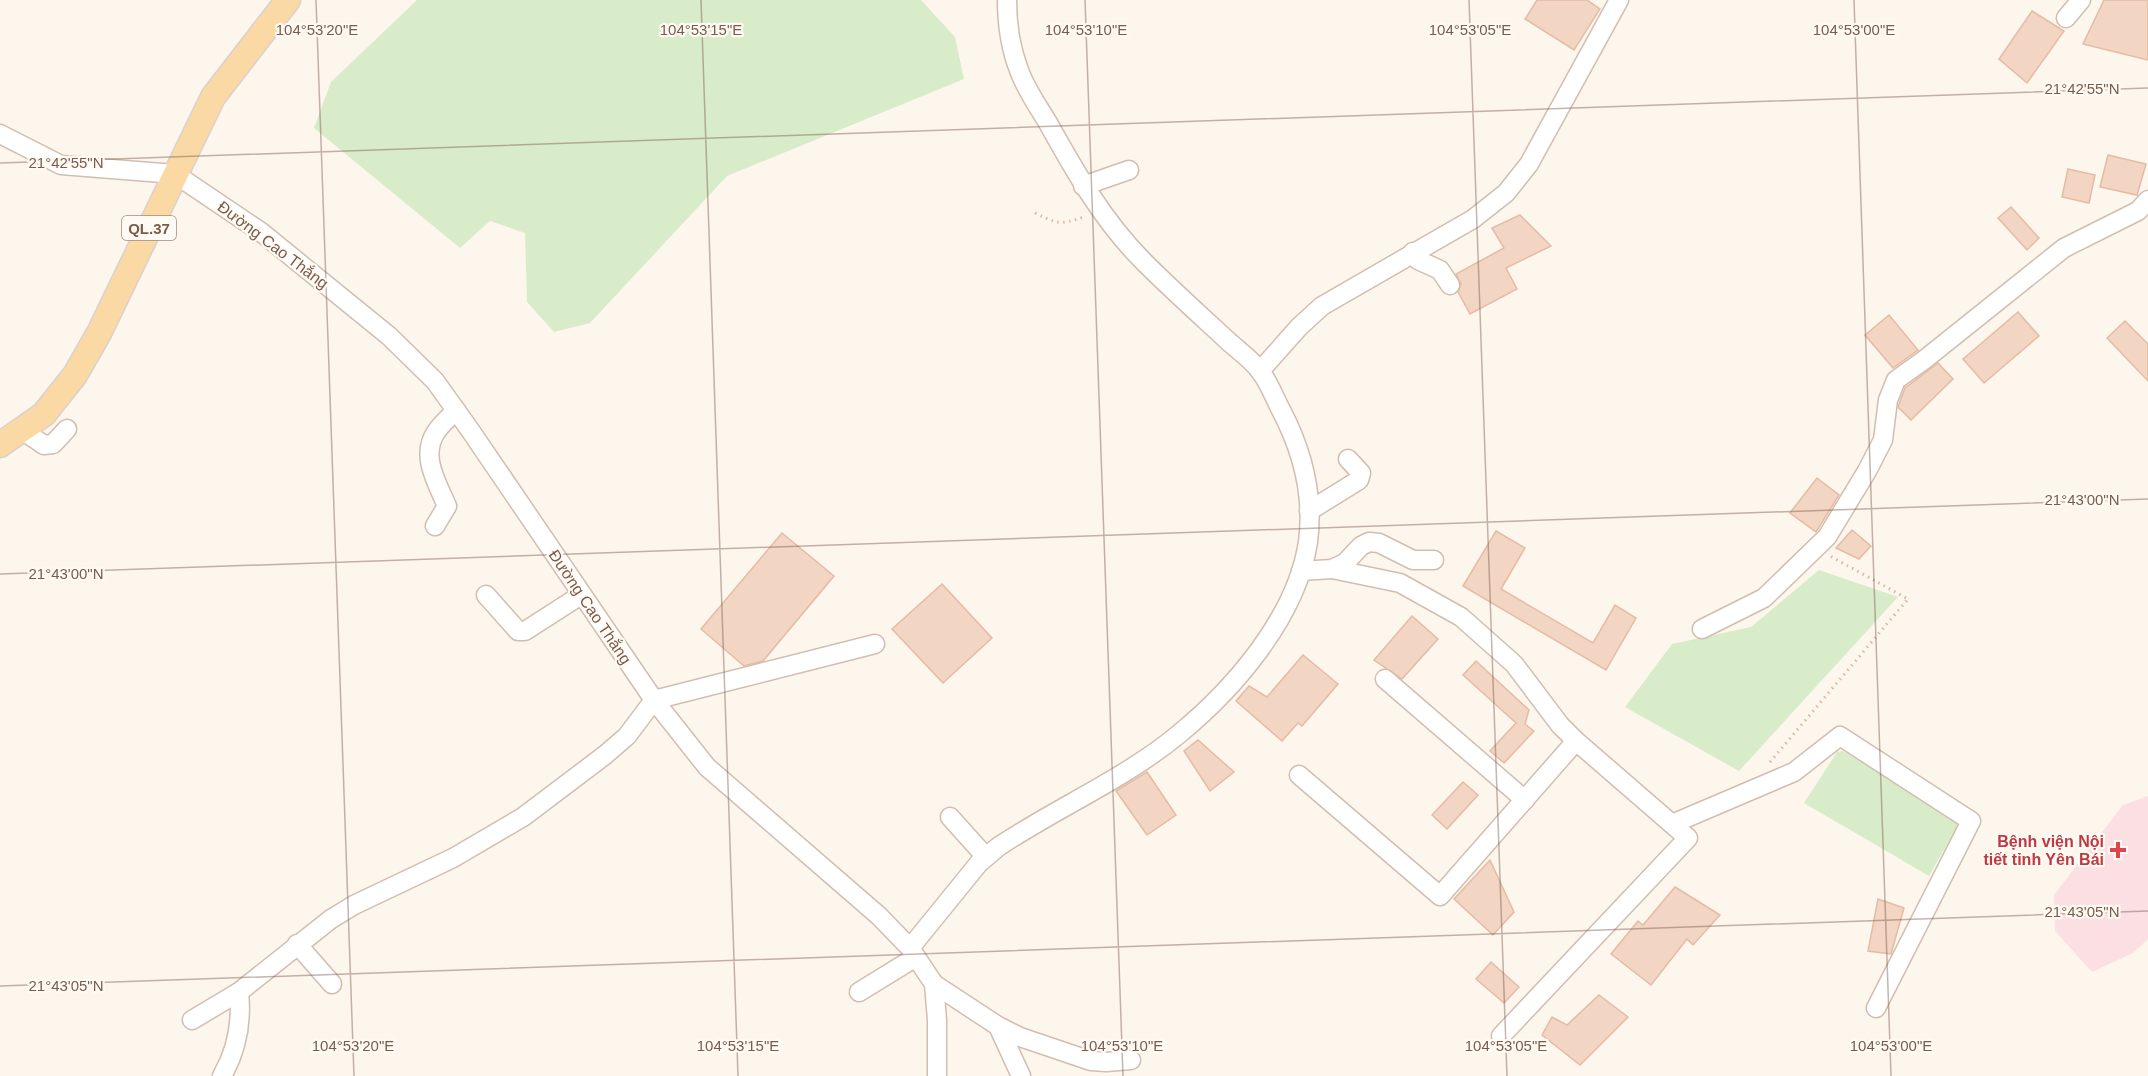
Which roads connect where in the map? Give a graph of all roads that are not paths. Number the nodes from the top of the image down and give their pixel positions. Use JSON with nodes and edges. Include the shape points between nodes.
{"nodes":[{"id":1,"x":288,"y":0,"type":"edge"},
{"id":2,"x":1007,"y":0,"type":"edge"},
{"id":3,"x":1619,"y":0,"type":"edge"},
{"id":4,"x":2081,"y":0,"type":"edge"},
{"id":5,"x":2066,"y":18,"type":"dead end"},
{"id":6,"x":0,"y":134,"type":"edge"},
{"id":7,"x":1129,"y":170,"type":"dead end"},
{"id":8,"x":175,"y":174,"type":"junction"},
{"id":9,"x":1083,"y":186,"type":"junction"},
{"id":10,"x":2148,"y":200,"type":"edge"},
{"id":11,"x":1413,"y":252,"type":"junction"},
{"id":12,"x":1450,"y":285,"type":"dead end"},
{"id":13,"x":1260,"y":370,"type":"junction"},
{"id":14,"x":456,"y":410,"type":"junction"},
{"id":15,"x":67,"y":429,"type":"dead end"},
{"id":16,"x":22,"y":430,"type":"junction"},
{"id":17,"x":0,"y":445,"type":"edge"},
{"id":18,"x":1348,"y":459,"type":"dead end"},
{"id":19,"x":1309,"y":511,"type":"junction"},
{"id":20,"x":435,"y":526,"type":"dead end"},
{"id":21,"x":1434,"y":560,"type":"dead end"},
{"id":22,"x":1332,"y":569,"type":"junction"},
{"id":23,"x":1301,"y":571,"type":"junction"},
{"id":24,"x":581,"y":594,"type":"junction"},
{"id":25,"x":486,"y":596,"type":"dead end"},
{"id":26,"x":1702,"y":629,"type":"dead end"},
{"id":27,"x":875,"y":644,"type":"dead end"},
{"id":28,"x":1385,"y":679,"type":"dead end"},
{"id":29,"x":654,"y":700,"type":"junction"},
{"id":30,"x":1576,"y":741,"type":"junction"},
{"id":31,"x":1299,"y":775,"type":"dead end"},
{"id":32,"x":1525,"y":800,"type":"junction"},
{"id":33,"x":950,"y":817,"type":"dead end"},
{"id":34,"x":1672,"y":825,"type":"junction"},
{"id":35,"x":986,"y":857,"type":"junction"},
{"id":36,"x":297,"y":945,"type":"junction"},
{"id":37,"x":913,"y":953,"type":"junction"},
{"id":38,"x":332,"y":984,"type":"dead end"},
{"id":39,"x":934,"y":984,"type":"junction"},
{"id":40,"x":239,"y":992,"type":"junction"},
{"id":41,"x":859,"y":992,"type":"dead end"},
{"id":42,"x":1876,"y":1008,"type":"dead end"},
{"id":43,"x":192,"y":1020,"type":"dead end"},
{"id":44,"x":998,"y":1026,"type":"junction"},
{"id":45,"x":1501,"y":1036,"type":"dead end"},
{"id":46,"x":1131,"y":1060,"type":"dead end"},
{"id":47,"x":222,"y":1076,"type":"edge"},
{"id":48,"x":937,"y":1076,"type":"edge"},
{"id":49,"x":1021,"y":1076,"type":"edge"}],
"edges":[{"from":1,"to":8,"type":"main road","number":"QL.37","via":[[213,97]]},
{"from":2,"to":9,"type":"street","via":[[1008,27],[1020,73]]},
{"from":3,"to":11,"type":"street","via":[[1516,182],[1491,206]]},
{"from":4,"to":5,"type":"street"},
{"from":6,"to":8,"type":"street","via":[[61,165]]},
{"from":7,"to":9,"type":"street"},
{"from":8,"to":14,"type":"street","name":"Đường Cao Thắng","via":[[261,232],[389,336],[435,381]]},
{"from":8,"to":16,"type":"main road","number":"QL.37","via":[[75,375],[44,414]]},
{"from":9,"to":13,"type":"street","via":[[1143,261]]},
{"from":10,"to":26,"type":"street","via":[[2138,211],[2064,248],[1896,380],[1888,400],[1883,440],[1827,537],[1764,598]]},
{"from":11,"to":12,"type":"street","via":[[1418,260],[1440,270]]},
{"from":11,"to":13,"type":"street","via":[[1322,306]]},
{"from":13,"to":19,"type":"street","via":[[1300,454]]},
{"from":14,"to":20,"type":"street","via":[[436,432],[431,444],[432,476],[447,506]]},
{"from":14,"to":24,"type":"street","name":"Đường Cao Thắng"},
{"from":15,"to":16,"type":"street","via":[[53,444],[44,445]]},
{"from":16,"to":17,"type":"main road","number":"QL.37"},
{"from":18,"to":19,"type":"street","via":[[1361,473],[1359,480]]},
{"from":19,"to":23,"type":"street","via":[[1308,542]]},
{"from":21,"to":22,"type":"street","via":[[1413,560],[1369,542]]},
{"from":22,"to":23,"type":"street"},
{"from":22,"to":30,"type":"street","via":[[1400,583],[1461,616],[1514,664]]},
{"from":23,"to":35,"type":"street","via":[[1279,620],[1209,708],[1147,758]]},
{"from":24,"to":25,"type":"street","via":[[525,631],[518,631]]},
{"from":24,"to":29,"type":"street","name":"Đường Cao Thắng"},
{"from":27,"to":29,"type":"street"},
{"from":28,"to":32,"type":"street"},
{"from":29,"to":36,"type":"street","via":[[627,736],[523,817],[453,858],[354,905]]},
{"from":29,"to":37,"type":"street","name":"Đường Cao Thắng","via":[[707,767],[879,916]]},
{"from":30,"to":32,"type":"street"},
{"from":30,"to":34,"type":"street"},
{"from":31,"to":32,"type":"street","via":[[1440,896]]},
{"from":33,"to":35,"type":"street"},
{"from":34,"to":42,"type":"street","via":[[1794,772],[1840,736],[1971,821]]},
{"from":34,"to":45,"type":"street","via":[[1688,838]]},
{"from":35,"to":37,"type":"street"},
{"from":36,"to":38,"type":"street"},
{"from":36,"to":40,"type":"street"},
{"from":37,"to":39,"type":"street","name":"Đường Cao Thắng"},
{"from":37,"to":41,"type":"street"},
{"from":39,"to":44,"type":"street"},
{"from":39,"to":48,"type":"street","name":"Đường Cao Thắng"},
{"from":40,"to":43,"type":"street"},
{"from":40,"to":47,"type":"street","via":[[238,1034]]},
{"from":44,"to":46,"type":"street","via":[[1091,1061]]},
{"from":44,"to":49,"type":"street"}]}
